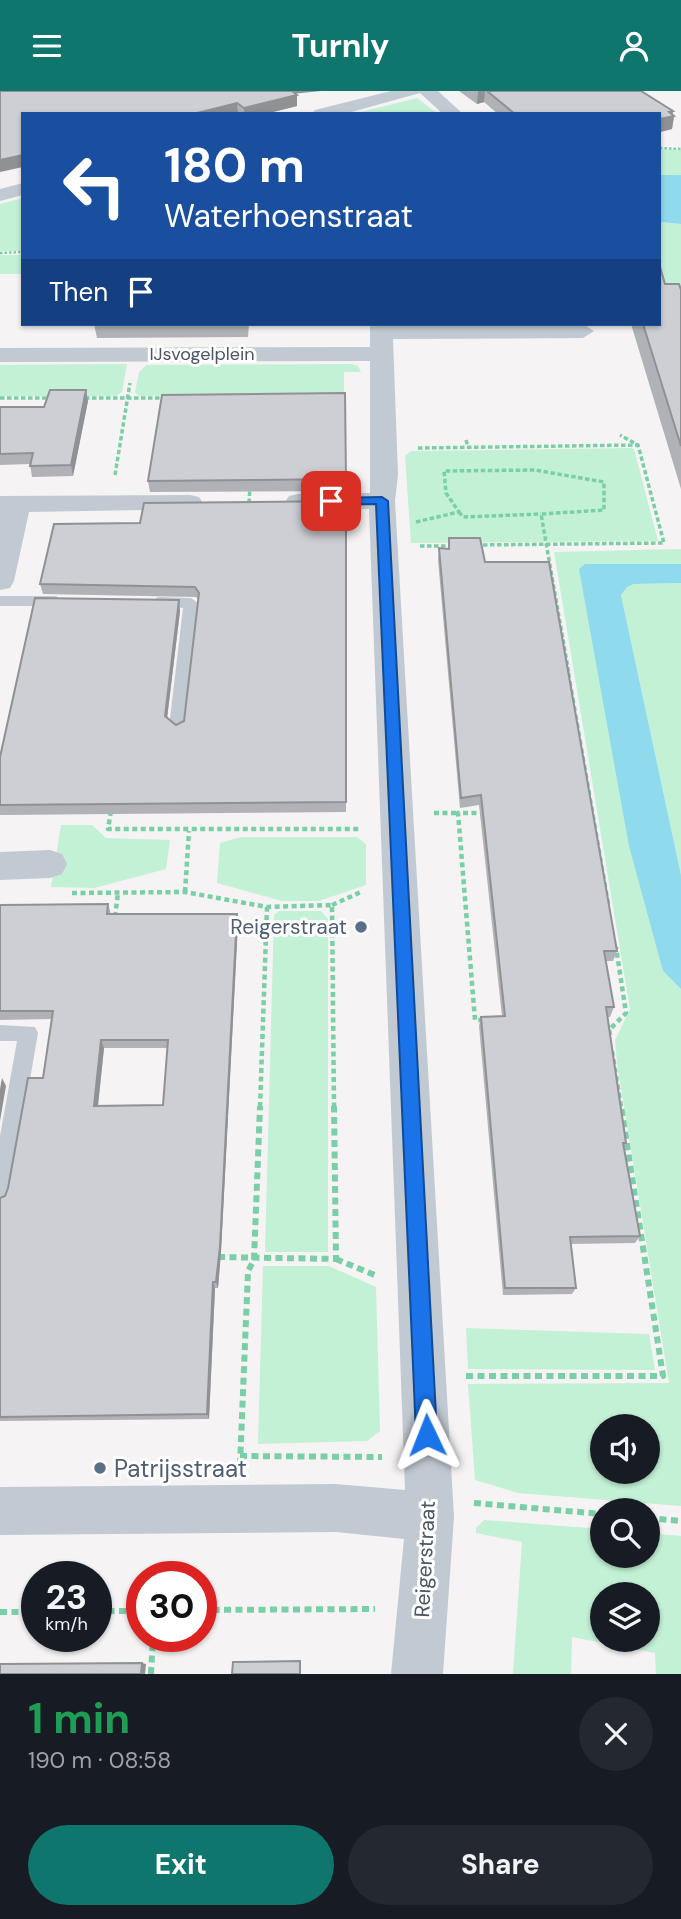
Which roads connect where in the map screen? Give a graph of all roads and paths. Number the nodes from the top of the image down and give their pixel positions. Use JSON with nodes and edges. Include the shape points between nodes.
{"nodes":[{"id":1,"x":412,"y":91,"type":"edge"},
{"id":2,"x":427,"y":91,"type":"edge"},
{"id":3,"x":329,"y":112,"type":"edge"},
{"id":4,"x":452,"y":112,"type":"edge"},
{"id":5,"x":661,"y":148,"type":"edge"},
{"id":6,"x":681,"y":149,"type":"edge"},
{"id":7,"x":21,"y":190,"type":"edge"},
{"id":8,"x":0,"y":195,"type":"edge"},
{"id":9,"x":21,"y":252,"type":"edge"},
{"id":10,"x":0,"y":253,"type":"edge"},
{"id":11,"x":583,"y":331,"type":"dead end"},
{"id":12,"x":381,"y":337,"type":"edge"},
{"id":13,"x":0,"y":355,"type":"edge"},
{"id":14,"x":0,"y":398,"type":"edge"},
{"id":15,"x":63,"y":398,"type":"edge"},
{"id":16,"x":76,"y":398,"type":"edge"},
{"id":17,"x":127,"y":398,"type":"junction"},
{"id":18,"x":177,"y":398,"type":"edge"},
{"id":19,"x":620,"y":435,"type":"dead end"},
{"id":20,"x":466,"y":440,"type":"dead end"},
{"id":21,"x":638,"y":445,"type":"junction"},
{"id":22,"x":468,"y":447,"type":"junction"},
{"id":23,"x":411,"y":448,"type":"dead end"},
{"id":24,"x":249,"y":490,"type":"edge"},
{"id":25,"x":111,"y":503,"type":"junction"},
{"id":26,"x":221,"y":503,"type":"edge"},
{"id":27,"x":8,"y":504,"type":"edge"},
{"id":28,"x":396,"y":512,"type":"junction"},
{"id":29,"x":459,"y":512,"type":"junction"},
{"id":30,"x":541,"y":514,"type":"junction"},
{"id":31,"x":458,"y":545,"type":"edge"},
{"id":32,"x":471,"y":545,"type":"edge"},
{"id":33,"x":548,"y":545,"type":"junction"},
{"id":34,"x":419,"y":546,"type":"dead end"},
{"id":35,"x":0,"y":581,"type":"edge"},
{"id":36,"x":0,"y":600,"type":"edge"},
{"id":37,"x":77,"y":601,"type":"edge"},
{"id":38,"x":141,"y":602,"type":"edge"},
{"id":39,"x":177,"y":727,"type":"edge"},
{"id":40,"x":111,"y":807,"type":"edge"},
{"id":41,"x":580,"y":812,"type":"edge"},
{"id":42,"x":593,"y":812,"type":"junction"},
{"id":43,"x":424,"y":813,"type":"dead end"},
{"id":44,"x":458,"y":813,"type":"junction"},
{"id":45,"x":499,"y":813,"type":"edge"},
{"id":46,"x":367,"y":829,"type":"dead end"},
{"id":47,"x":189,"y":831,"type":"junction"},
{"id":48,"x":50,"y":864,"type":"joint"},
{"id":49,"x":0,"y":866,"type":"edge"},
{"id":50,"x":185,"y":892,"type":"junction"},
{"id":51,"x":118,"y":893,"type":"junction"},
{"id":52,"x":609,"y":905,"type":"edge"},
{"id":53,"x":267,"y":907,"type":"junction"},
{"id":54,"x":115,"y":919,"type":"edge"},
{"id":55,"x":615,"y":946,"type":"edge"},
{"id":56,"x":493,"y":1020,"type":"edge"},
{"id":57,"x":600,"y":1023,"type":"edge"},
{"id":58,"x":609,"y":1030,"type":"junction"},
{"id":59,"x":0,"y":1033,"type":"edge"},
{"id":60,"x":0,"y":1195,"type":"edge"},
{"id":61,"x":207,"y":1257,"type":"edge"},
{"id":62,"x":254,"y":1260,"type":"junction"},
{"id":63,"x":424,"y":1381,"type":"junction"},
{"id":64,"x":240,"y":1457,"type":"junction"},
{"id":65,"x":390,"y":1457,"type":"dead end"},
{"id":66,"x":239,"y":1508,"type":"junction"},
{"id":67,"x":0,"y":1511,"type":"edge"},
{"id":68,"x":590,"y":1513,"type":"edge"},
{"id":69,"x":430,"y":1517,"type":"junction"},
{"id":70,"x":660,"y":1519,"type":"edge"},
{"id":71,"x":681,"y":1521,"type":"edge"},
{"id":72,"x":380,"y":1609,"type":"dead end"},
{"id":73,"x":217,"y":1610,"type":"edge"},
{"id":74,"x":0,"y":1612,"type":"edge"},
{"id":75,"x":21,"y":1612,"type":"edge"},
{"id":76,"x":152,"y":1652,"type":"edge"},
{"id":77,"x":151,"y":1674,"type":"edge"},
{"id":78,"x":417,"y":1674,"type":"edge"}],
"edges":[{"from":1,"to":3,"type":"street"},
{"from":2,"to":4,"type":"street"},
{"from":5,"to":6,"type":"path"},
{"from":7,"to":8,"type":"street"},
{"from":9,"to":10,"type":"path"},
{"from":11,"to":12,"type":"street","name":"IJsvogelplein"},
{"from":12,"to":13,"type":"street","name":"IJsvogelplein"},
{"from":12,"to":28,"type":"street","name":"Reigerstraat","via":[[385,475]]},
{"from":14,"to":15,"type":"path"},
{"from":16,"to":17,"type":"path"},
{"from":17,"to":18,"type":"path"},
{"from":17,"to":25,"type":"path"},
{"from":19,"to":21,"type":"path"},
{"from":20,"to":22,"type":"path"},
{"from":21,"to":22,"type":"path"},
{"from":21,"to":33,"type":"path","via":[[664,543]]},
{"from":22,"to":23,"type":"path"},
{"from":24,"to":28,"type":"street"},
{"from":25,"to":26,"type":"street"},
{"from":25,"to":27,"type":"street"},
{"from":27,"to":35,"type":"street"},
{"from":28,"to":29,"type":"path"},
{"from":28,"to":63,"type":"street","name":"Reigerstraat"},
{"from":29,"to":30,"type":"path","via":[[464,517]]},
{"from":29,"to":30,"type":"path","via":[[446,493],[444,471],[535,470],[604,482],[604,510]]},
{"from":30,"to":33,"type":"path"},
{"from":31,"to":34,"type":"path"},
{"from":32,"to":33,"type":"path"},
{"from":33,"to":42,"type":"path"},
{"from":36,"to":37,"type":"lane"},
{"from":38,"to":39,"type":"lane","via":[[191,603]]},
{"from":40,"to":47,"type":"path","via":[[108,829]]},
{"from":41,"to":42,"type":"path"},
{"from":42,"to":52,"type":"path"},
{"from":43,"to":44,"type":"path"},
{"from":44,"to":45,"type":"path"},
{"from":44,"to":56,"type":"path","via":[[475,1020]]},
{"from":46,"to":47,"type":"path"},
{"from":47,"to":50,"type":"path"},
{"from":48,"to":49,"type":"street"},
{"from":48,"to":51,"type":"path","via":[[46,893]]},
{"from":50,"to":51,"type":"path"},
{"from":50,"to":53,"type":"path"},
{"from":51,"to":54,"type":"path"},
{"from":53,"to":62,"type":"path"},
{"from":53,"to":62,"type":"path","via":[[332,905],[336,1259]]},
{"from":55,"to":58,"type":"path","via":[[626,1013]]},
{"from":57,"to":58,"type":"path"},
{"from":58,"to":63,"type":"path","via":[[663,1376],[464,1376]]},
{"from":59,"to":60,"type":"lane","via":[[28,1033]]},
{"from":61,"to":62,"type":"path"},
{"from":62,"to":64,"type":"path","via":[[248,1271]]},
{"from":63,"to":69,"type":"street","name":"Reigerstraat"},
{"from":64,"to":65,"type":"path"},
{"from":64,"to":66,"type":"path"},
{"from":66,"to":67,"type":"street"},
{"from":66,"to":69,"type":"street","via":[[336,1508]]},
{"from":68,"to":69,"type":"path","via":[[458,1502]]},
{"from":69,"to":78,"type":"street","name":"Reigerstraat"},
{"from":70,"to":71,"type":"path"},
{"from":72,"to":73,"type":"path"},
{"from":74,"to":75,"type":"path"},
{"from":76,"to":77,"type":"path"}]}
